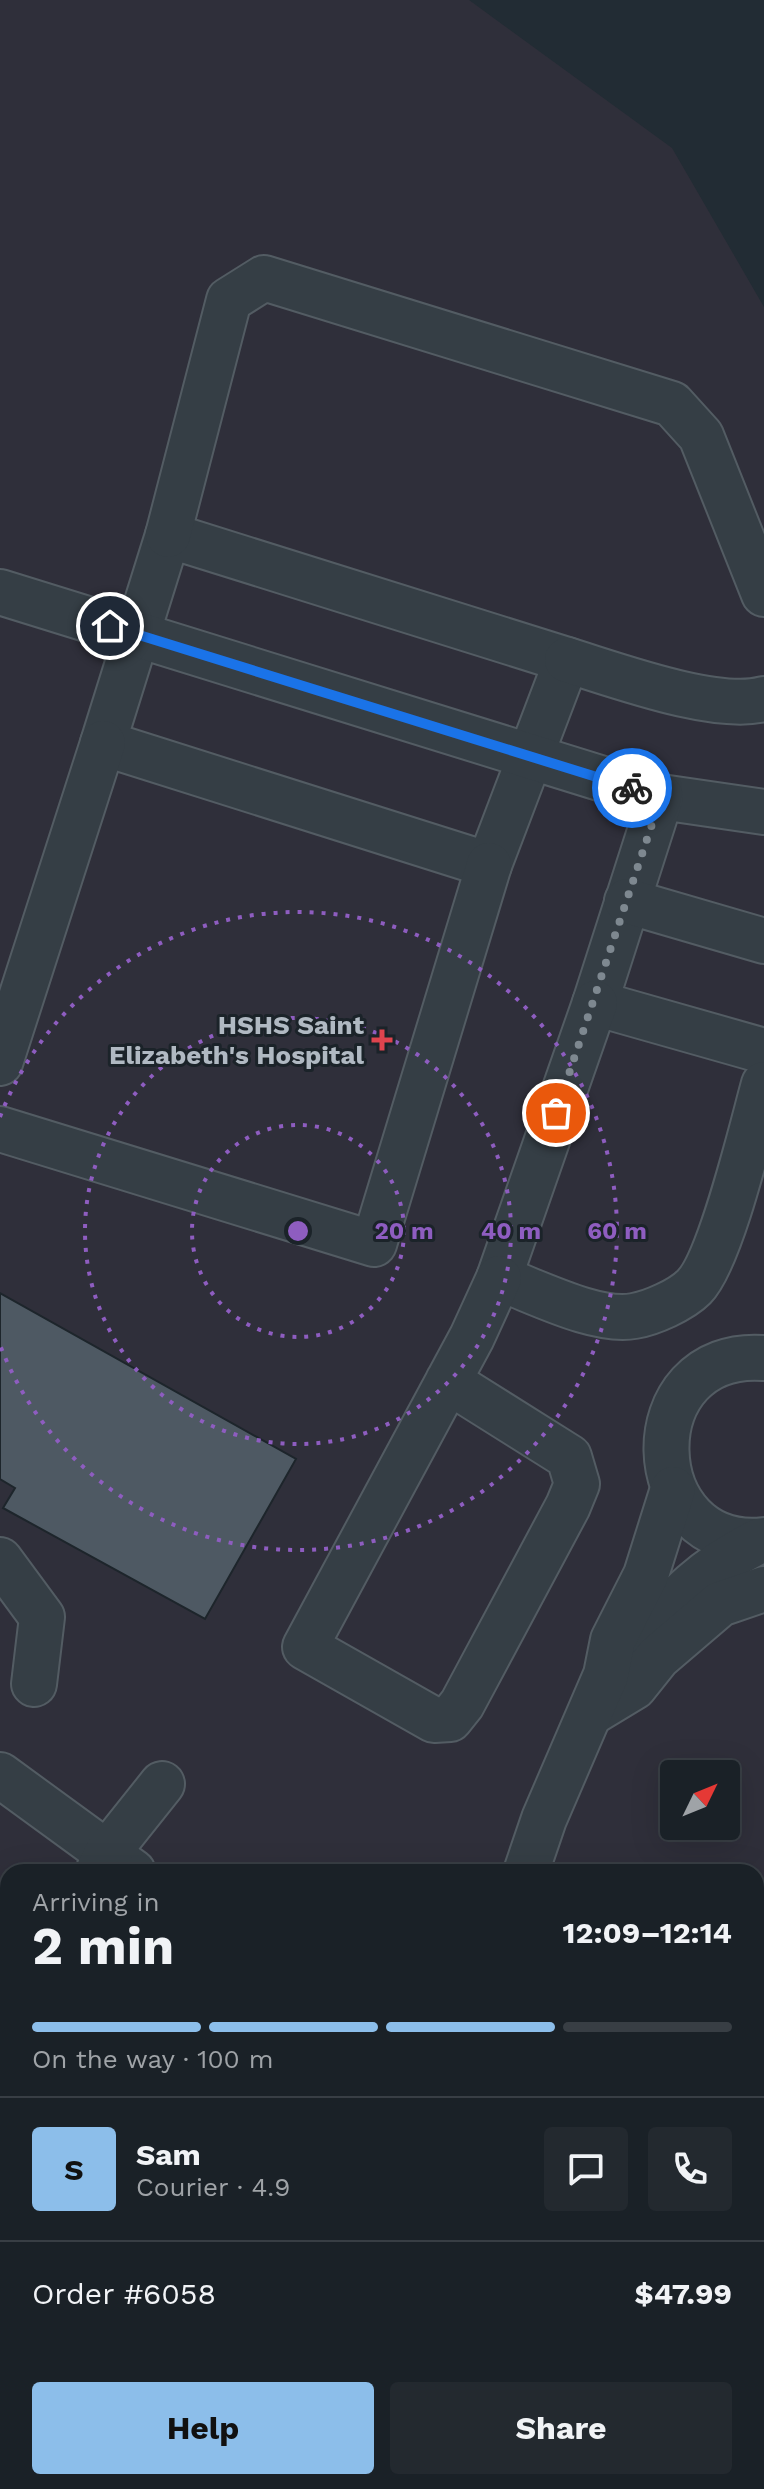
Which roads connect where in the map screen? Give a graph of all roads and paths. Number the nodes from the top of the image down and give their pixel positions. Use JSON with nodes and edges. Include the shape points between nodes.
{"nodes":[{"id":1,"x":168,"y":535,"type":"junction"},
{"id":2,"x":0,"y":592,"type":"edge"},
{"id":3,"x":764,"y":594,"type":"edge"},
{"id":4,"x":137,"y":635,"type":"junction"},
{"id":5,"x":567,"y":660,"type":"junction"},
{"id":6,"x":764,"y":699,"type":"edge"},
{"id":7,"x":103,"y":743,"type":"junction"},
{"id":8,"x":533,"y":758,"type":"junction"},
{"id":9,"x":661,"y":797,"type":"junction"},
{"id":10,"x":764,"y":812,"type":"edge"},
{"id":11,"x":489,"y":865,"type":"junction"},
{"id":12,"x":627,"y":901,"type":"junction"},
{"id":13,"x":764,"y":941,"type":"edge"},
{"id":14,"x":595,"y":1003,"type":"junction"},
{"id":15,"x":764,"y":1051,"type":"edge"},
{"id":16,"x":0,"y":1063,"type":"edge"},
{"id":17,"x":764,"y":1084,"type":"edge"},
{"id":18,"x":0,"y":1129,"type":"edge"},
{"id":19,"x":499,"y":1278,"type":"junction"},
{"id":20,"x":760,"y":1354,"type":"edge"},
{"id":21,"x":448,"y":1381,"type":"junction"},
{"id":22,"x":673,"y":1489,"type":"junction"},
{"id":23,"x":761,"y":1540,"type":"edge"},
{"id":24,"x":0,"y":1560,"type":"edge"},
{"id":25,"x":764,"y":1589,"type":"edge"},
{"id":26,"x":34,"y":1684,"type":"dead end"},
{"id":27,"x":599,"y":1694,"type":"junction"},
{"id":28,"x":0,"y":1775,"type":"edge"},
{"id":29,"x":162,"y":1784,"type":"dead end"},
{"id":30,"x":110,"y":1864,"type":"edge"},
{"id":31,"x":113,"y":1864,"type":"edge"},
{"id":32,"x":529,"y":1864,"type":"edge"}],
"edges":[{"from":1,"to":3,"type":"street","via":[[229,300],[264,278],[672,404],[701,436]]},
{"from":1,"to":4,"type":"street"},
{"from":1,"to":5,"type":"street"},
{"from":2,"to":4,"type":"street"},
{"from":4,"to":7,"type":"street"},
{"from":4,"to":8,"type":"street"},
{"from":5,"to":6,"type":"street","via":[[667,690],[747,703]]},
{"from":5,"to":8,"type":"street"},
{"from":7,"to":11,"type":"street"},
{"from":7,"to":16,"type":"street"},
{"from":8,"to":9,"type":"street"},
{"from":8,"to":11,"type":"street"},
{"from":9,"to":10,"type":"street"},
{"from":9,"to":12,"type":"street"},
{"from":11,"to":18,"type":"street","via":[[374,1244]]},
{"from":12,"to":13,"type":"street"},
{"from":12,"to":14,"type":"street"},
{"from":14,"to":15,"type":"street"},
{"from":14,"to":19,"type":"street"},
{"from":17,"to":19,"type":"street","via":[[713,1259],[694,1287],[633,1317],[586,1311]]},
{"from":19,"to":21,"type":"street"},
{"from":20,"to":22,"type":"street","via":[[712,1368],[696,1379],[672,1411],[664,1450]]},
{"from":21,"to":21,"type":"street","via":[[305,1647],[434,1720],[450,1719],[462,1704],[577,1484],[569,1457]]},
{"from":22,"to":23,"type":"street","via":[[698,1520],[716,1532]]},
{"from":22,"to":27,"type":"street","via":[[646,1575],[613,1640]]},
{"from":23,"to":27,"type":"street","via":[[698,1577]]},
{"from":24,"to":26,"type":"street","via":[[42,1617]]},
{"from":25,"to":27,"type":"street","via":[[720,1604],[658,1657],[634,1687]]},
{"from":27,"to":32,"type":"street"},
{"from":28,"to":30,"type":"street"},
{"from":29,"to":31,"type":"street"}]}
